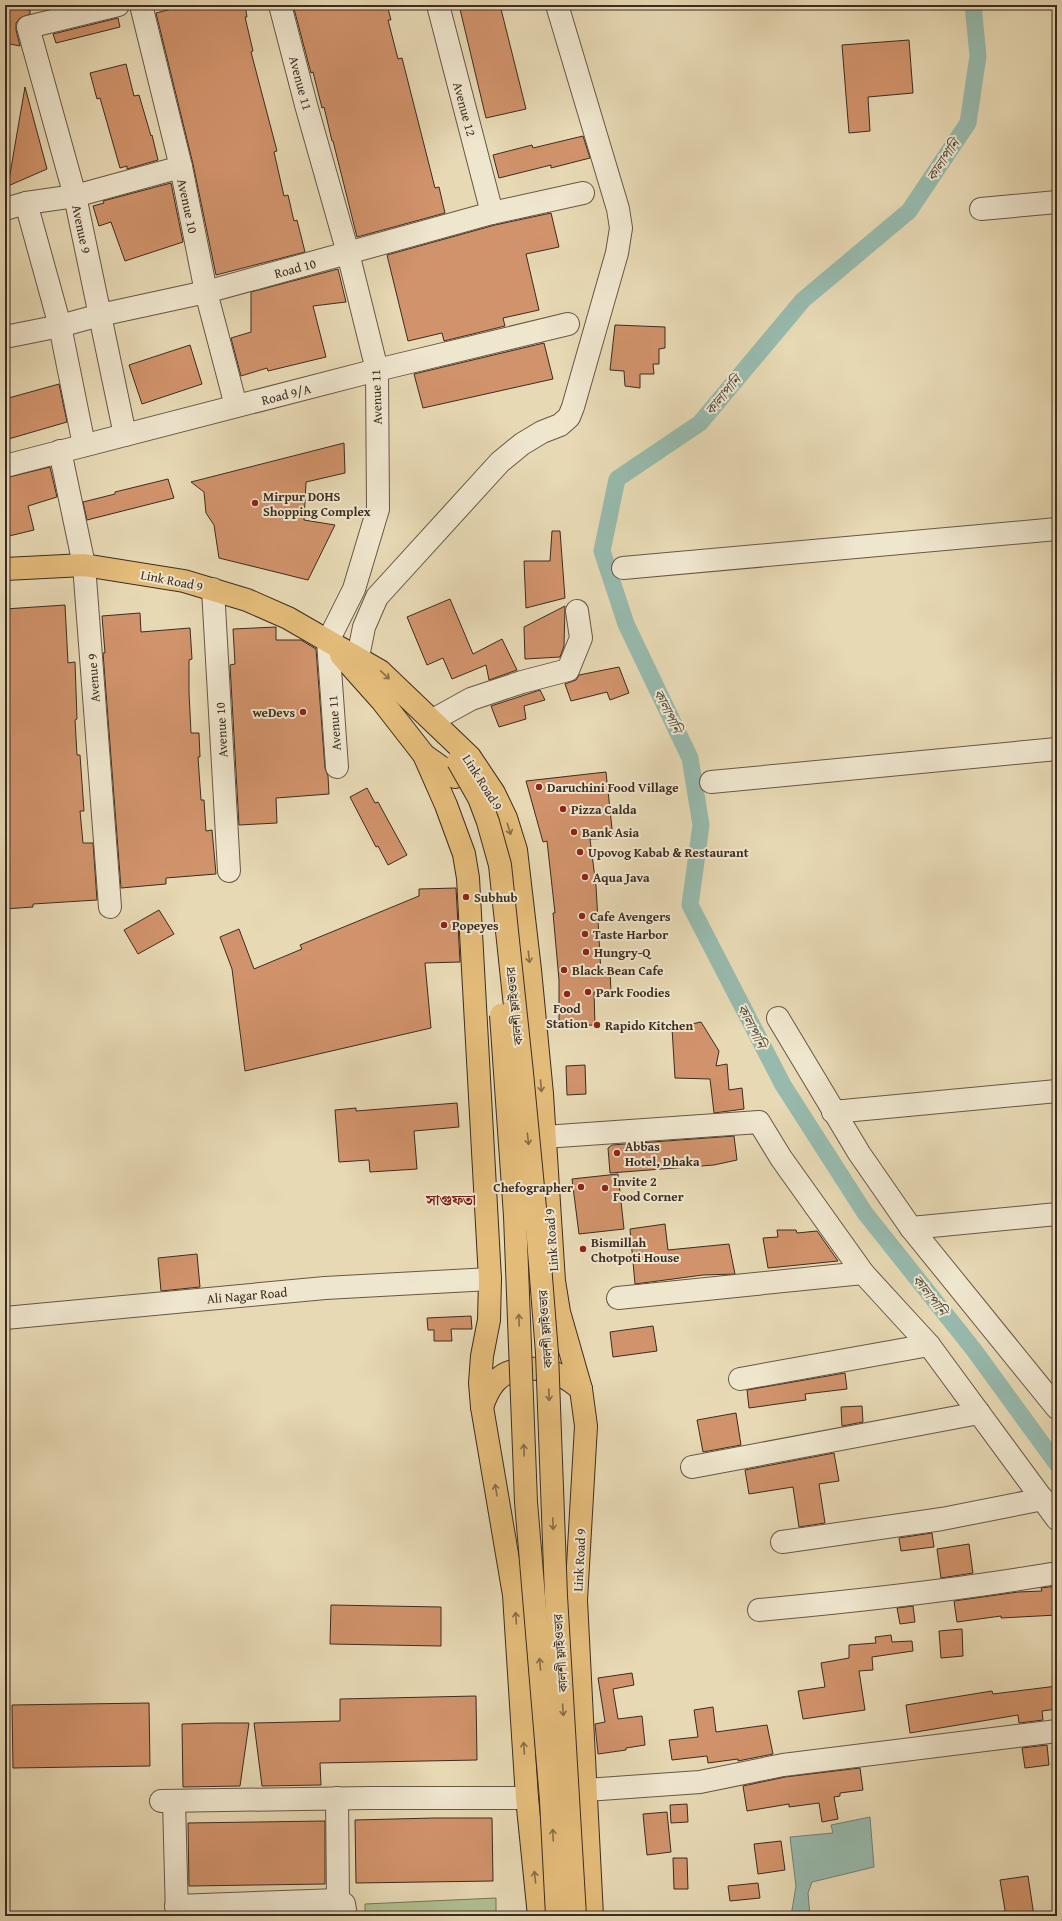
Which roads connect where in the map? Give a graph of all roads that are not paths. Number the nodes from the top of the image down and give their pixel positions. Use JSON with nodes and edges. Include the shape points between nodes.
{"nodes":[{"id":1,"x":118,"y":5,"type":"edge"},
{"id":2,"x":141,"y":5,"type":"edge"},
{"id":3,"x":280,"y":5,"type":"edge"},
{"id":4,"x":438,"y":5,"type":"edge"},
{"id":5,"x":557,"y":5,"type":"edge"},
{"id":6,"x":181,"y":167,"type":"junction"},
{"id":7,"x":583,"y":193,"type":"dead end"},
{"id":8,"x":74,"y":196,"type":"junction"},
{"id":9,"x":1057,"y":202,"type":"edge"},
{"id":10,"x":26,"y":203,"type":"junction"},
{"id":11,"x":5,"y":209,"type":"edge"},
{"id":12,"x":981,"y":209,"type":"dead end"},
{"id":13,"x":492,"y":213,"type":"junction"},
{"id":14,"x":348,"y":253,"type":"junction"},
{"id":15,"x":206,"y":292,"type":"junction"},
{"id":16,"x":100,"y":315,"type":"junction"},
{"id":17,"x":568,"y":324,"type":"dead end"},
{"id":18,"x":60,"y":326,"type":"junction"},
{"id":19,"x":5,"y":337,"type":"edge"},
{"id":20,"x":376,"y":370,"type":"junction"},
{"id":21,"x":236,"y":406,"type":"junction"},
{"id":22,"x":125,"y":434,"type":"junction"},
{"id":23,"x":84,"y":445,"type":"junction"},
{"id":24,"x":60,"y":451,"type":"junction"},
{"id":25,"x":5,"y":466,"type":"edge"},
{"id":26,"x":1057,"y":529,"type":"edge"},
{"id":27,"x":84,"y":565,"type":"junction"},
{"id":28,"x":623,"y":568,"type":"dead end"},
{"id":29,"x":5,"y":569,"type":"edge"},
{"id":30,"x":213,"y":589,"type":"junction"},
{"id":31,"x":577,"y":611,"type":"dead end"},
{"id":32,"x":328,"y":641,"type":"junction"},
{"id":33,"x":358,"y":657,"type":"junction"},
{"id":34,"x":438,"y":726,"type":"junction"},
{"id":35,"x":1057,"y":749,"type":"edge"},
{"id":36,"x":424,"y":755,"type":"junction"},
{"id":37,"x":336,"y":767,"type":"dead end"},
{"id":38,"x":456,"y":769,"type":"junction"},
{"id":39,"x":711,"y":782,"type":"dead end"},
{"id":40,"x":229,"y":871,"type":"dead end"},
{"id":41,"x":110,"y":907,"type":"dead end"},
{"id":42,"x":778,"y":1018,"type":"dead end"},
{"id":43,"x":1057,"y":1092,"type":"edge"},
{"id":44,"x":833,"y":1112,"type":"junction"},
{"id":45,"x":544,"y":1137,"type":"junction"},
{"id":46,"x":1057,"y":1214,"type":"edge"},
{"id":47,"x":911,"y":1228,"type":"junction"},
{"id":48,"x":863,"y":1273,"type":"junction"},
{"id":49,"x":490,"y":1279,"type":"junction"},
{"id":50,"x":618,"y":1298,"type":"dead end"},
{"id":51,"x":5,"y":1318,"type":"edge"},
{"id":52,"x":929,"y":1345,"type":"junction"},
{"id":53,"x":740,"y":1379,"type":"dead end"},
{"id":54,"x":581,"y":1389,"type":"junction"},
{"id":55,"x":1056,"y":1404,"type":"edge"},
{"id":56,"x":482,"y":1406,"type":"junction"},
{"id":57,"x":979,"y":1413,"type":"junction"},
{"id":58,"x":692,"y":1466,"type":"dead end"},
{"id":59,"x":1042,"y":1499,"type":"junction"},
{"id":60,"x":1057,"y":1519,"type":"edge"},
{"id":61,"x":782,"y":1542,"type":"dead end"},
{"id":62,"x":1057,"y":1573,"type":"edge"},
{"id":63,"x":758,"y":1610,"type":"dead end"},
{"id":64,"x":1057,"y":1731,"type":"edge"},
{"id":65,"x":586,"y":1790,"type":"junction"},
{"id":66,"x":337,"y":1798,"type":"junction"},
{"id":67,"x":527,"y":1798,"type":"junction"},
{"id":68,"x":342,"y":1908,"type":"edge"},
{"id":69,"x":176,"y":1911,"type":"edge"},
{"id":70,"x":539,"y":1916,"type":"edge"},
{"id":71,"x":557,"y":1916,"type":"edge"},
{"id":72,"x":576,"y":1916,"type":"edge"},
{"id":73,"x":592,"y":1916,"type":"edge"}],
"edges":[{"from":1,"to":8,"type":"street","name":"Avenue 9","via":[[28,27]]},
{"from":2,"to":6,"type":"street","name":"Avenue 10"},
{"from":3,"to":14,"type":"street","name":"Avenue 11"},
{"from":4,"to":13,"type":"street","name":"Avenue 12"},
{"from":5,"to":33,"type":"street","via":[[618,209],[621,228],[573,407],[569,417],[560,425],[529,440],[500,462],[377,597],[364,627]]},
{"from":6,"to":8,"type":"street"},
{"from":6,"to":15,"type":"street","name":"Avenue 10"},
{"from":7,"to":13,"type":"street","name":"Road 10"},
{"from":8,"to":10,"type":"street"},
{"from":8,"to":16,"type":"street","name":"Avenue 9"},
{"from":9,"to":12,"type":"street"},
{"from":10,"to":11,"type":"street"},
{"from":10,"to":18,"type":"street"},
{"from":13,"to":14,"type":"street","name":"Road 10"},
{"from":14,"to":15,"type":"street","name":"Road 10"},
{"from":14,"to":20,"type":"street","name":"Avenue 11"},
{"from":15,"to":16,"type":"street","name":"Road 10"},
{"from":15,"to":21,"type":"street","name":"Avenue 10"},
{"from":16,"to":18,"type":"street","name":"Road 10"},
{"from":16,"to":22,"type":"street","name":"Avenue 9"},
{"from":17,"to":20,"type":"street","name":"Road 9/A"},
{"from":18,"to":19,"type":"street","name":"Road 10"},
{"from":18,"to":23,"type":"street"},
{"from":20,"to":21,"type":"street","name":"Road 9/A"},
{"from":20,"to":32,"type":"street","name":"Avenue 11","via":[[378,509],[354,589]]},
{"from":21,"to":22,"type":"street","name":"Road 9/A"},
{"from":22,"to":23,"type":"street","name":"Road 9/A"},
{"from":23,"to":24,"type":"street","name":"Road 9/A"},
{"from":24,"to":25,"type":"street","name":"Road 9/A"},
{"from":24,"to":27,"type":"street","name":"Avenue 9"},
{"from":26,"to":28,"type":"street"},
{"from":27,"to":29,"type":"main road","name":"Link Road 9"},
{"from":27,"to":30,"type":"main road","name":"Link Road 9","via":[[184,581]]},
{"from":27,"to":41,"type":"street","name":"Avenue 9"},
{"from":30,"to":32,"type":"main road","name":"Link Road 9","via":[[247,600],[288,618]]},
{"from":30,"to":40,"type":"street","name":"Avenue 10"},
{"from":31,"to":34,"type":"street","via":[[581,638],[568,670],[471,699]]},
{"from":32,"to":33,"type":"main road","name":"Link Road 9"},
{"from":32,"to":36,"type":"main road","name":"Link Road 9","via":[[382,701]]},
{"from":32,"to":37,"type":"street","name":"Avenue 11"},
{"from":33,"to":34,"type":"main road","name":"Link Road 9","one_way":true,"via":[[380,671]]},
{"from":34,"to":38,"type":"main road","name":"কালশী ফ্লাইওভার"},
{"from":34,"to":45,"type":"main road","name":"Link Road 9","one_way":true,"via":[[470,757],[494,793],[506,818],[516,850],[530,970]]},
{"from":35,"to":39,"type":"street"},
{"from":36,"to":38,"type":"main road"},
{"from":36,"to":49,"type":"main road","name":"Link Road 9","via":[[464,854],[468,878]]},
{"from":71,"to":38,"type":"main road","one_way":true,"bridge":true,"via":[[551,1800],[526,1502],[515,1216],[492,881],[475,813]]},
{"from":38,"to":72,"type":"main road","name":"কালশী ফ্লাইওভার","one_way":true,"bridge":true,"via":[[479,798],[500,865],[522,1073],[547,1353],[556,1596]]},
{"from":42,"to":44,"type":"street"},
{"from":43,"to":44,"type":"street"},
{"from":44,"to":47,"type":"street"},
{"from":45,"to":48,"type":"street","via":[[759,1122],[781,1158]]},
{"from":45,"to":54,"type":"main road","name":"Link Road 9","via":[[554,1281],[559,1312]]},
{"from":46,"to":47,"type":"street"},
{"from":47,"to":55,"type":"street"},
{"from":48,"to":50,"type":"street"},
{"from":48,"to":52,"type":"street"},
{"from":49,"to":51,"type":"street","name":"Ali Nagar Road","via":[[325,1288]]},
{"from":49,"to":56,"type":"main road","name":"Link Road 9","via":[[489,1320],[480,1383]]},
{"from":52,"to":53,"type":"street"},
{"from":52,"to":57,"type":"street"},
{"from":54,"to":56,"type":"main road","via":[[563,1376],[545,1370],[516,1370],[508,1372],[496,1381],[487,1392]]},
{"from":54,"to":65,"type":"main road","name":"Link Road 9","via":[[586,1426],[576,1600]]},
{"from":67,"to":56,"type":"main road","name":"Link Road 9","one_way":true,"via":[[514,1595]]},
{"from":57,"to":58,"type":"street"},
{"from":57,"to":59,"type":"street"},
{"from":59,"to":60,"type":"street"},
{"from":59,"to":61,"type":"street","via":[[942,1519]]},
{"from":62,"to":63,"type":"street","via":[[874,1599]]},
{"from":64,"to":65,"type":"street","via":[[783,1765],[700,1782]]},
{"from":65,"to":73,"type":"main road","name":"Link Road 9"},
{"from":66,"to":67,"type":"street"},
{"from":66,"to":68,"type":"street"},
{"from":66,"to":69,"type":"street","via":[[167,1801]]},
{"from":70,"to":67,"type":"main road","name":"Link Road 9","one_way":true},
{"from":68,"to":69,"type":"street"}]}
